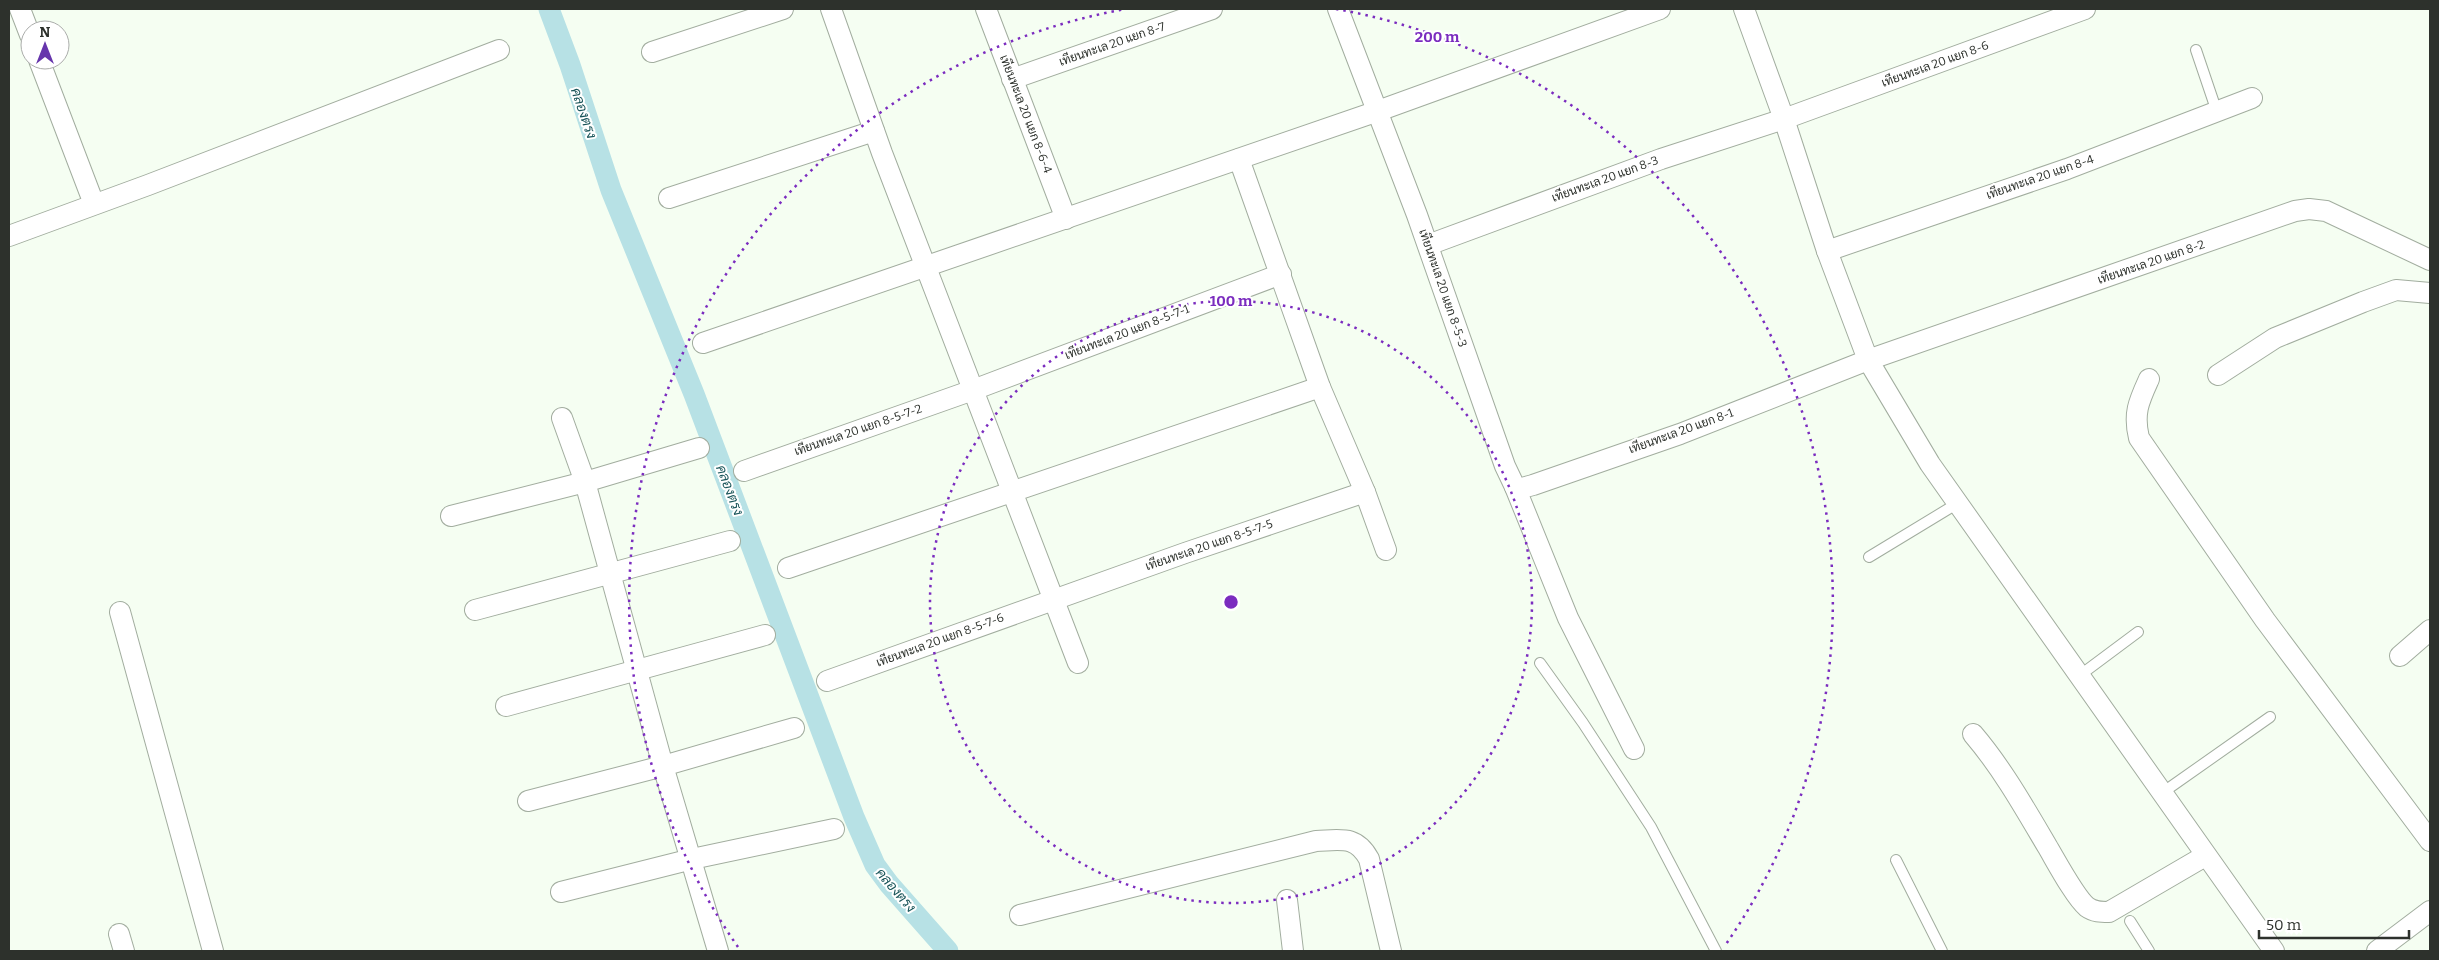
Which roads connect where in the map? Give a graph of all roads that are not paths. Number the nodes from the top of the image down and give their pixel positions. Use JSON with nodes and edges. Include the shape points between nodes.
{"nodes":[{"id":1,"x":784,"y":9,"type":"edge"},
{"id":2,"x":831,"y":9,"type":"edge"},
{"id":3,"x":986,"y":9,"type":"edge"},
{"id":4,"x":1212,"y":9,"type":"edge"},
{"id":5,"x":1338,"y":9,"type":"edge"},
{"id":6,"x":1660,"y":9,"type":"edge"},
{"id":7,"x":1744,"y":9,"type":"edge"},
{"id":8,"x":2085,"y":9,"type":"edge"},
{"id":9,"x":499,"y":50,"type":"dead end"},
{"id":10,"x":2196,"y":50,"type":"dead end"},
{"id":11,"x":652,"y":52,"type":"dead end"},
{"id":12,"x":43,"y":70,"type":"edge"},
{"id":13,"x":1012,"y":79,"type":"junction"},
{"id":14,"x":2252,"y":98,"type":"dead end"},
{"id":15,"x":1378,"y":110,"type":"junction"},
{"id":16,"x":2216,"y":112,"type":"junction"},
{"id":17,"x":1784,"y":118,"type":"junction"},
{"id":18,"x":874,"y":131,"type":"junction"},
{"id":19,"x":1238,"y":158,"type":"junction"},
{"id":20,"x":669,"y":198,"type":"dead end"},
{"id":21,"x":94,"y":204,"type":"junction"},
{"id":22,"x":1066,"y":219,"type":"junction"},
{"id":23,"x":9,"y":236,"type":"edge"},
{"id":24,"x":1428,"y":246,"type":"junction"},
{"id":25,"x":1827,"y":251,"type":"junction"},
{"id":26,"x":2430,"y":260,"type":"edge"},
{"id":27,"x":926,"y":267,"type":"junction"},
{"id":28,"x":1281,"y":274,"type":"junction"},
{"id":29,"x":2430,"y":293,"type":"edge"},
{"id":30,"x":703,"y":343,"type":"dead end"},
{"id":31,"x":1868,"y":360,"type":"junction"},
{"id":32,"x":2218,"y":375,"type":"dead end"},
{"id":33,"x":2149,"y":379,"type":"dead end"},
{"id":34,"x":1320,"y":387,"type":"junction"},
{"id":35,"x":973,"y":390,"type":"junction"},
{"id":36,"x":562,"y":418,"type":"dead end"},
{"id":37,"x":699,"y":448,"type":"dead end"},
{"id":38,"x":744,"y":471,"type":"dead end"},
{"id":39,"x":585,"y":482,"type":"junction"},
{"id":40,"x":1515,"y":487,"type":"junction"},
{"id":41,"x":1012,"y":492,"type":"junction"},
{"id":42,"x":1365,"y":492,"type":"junction"},
{"id":43,"x":1958,"y":503,"type":"junction"},
{"id":44,"x":451,"y":516,"type":"dead end"},
{"id":45,"x":730,"y":541,"type":"dead end"},
{"id":46,"x":1386,"y":550,"type":"dead end"},
{"id":47,"x":1869,"y":557,"type":"dead end"},
{"id":48,"x":788,"y":568,"type":"dead end"},
{"id":49,"x":610,"y":574,"type":"junction"},
{"id":50,"x":1053,"y":600,"type":"junction"},
{"id":51,"x":475,"y":610,"type":"dead end"},
{"id":52,"x":120,"y":612,"type":"dead end"},
{"id":53,"x":2430,"y":630,"type":"edge"},
{"id":54,"x":2138,"y":632,"type":"dead end"},
{"id":55,"x":765,"y":636,"type":"dead end"},
{"id":56,"x":2400,"y":656,"type":"dead end"},
{"id":57,"x":1078,"y":663,"type":"dead end"},
{"id":58,"x":1540,"y":663,"type":"dead end"},
{"id":59,"x":638,"y":668,"type":"junction"},
{"id":60,"x":2079,"y":676,"type":"junction"},
{"id":61,"x":827,"y":681,"type":"dead end"},
{"id":62,"x":506,"y":706,"type":"dead end"},
{"id":63,"x":2270,"y":717,"type":"dead end"},
{"id":64,"x":794,"y":728,"type":"dead end"},
{"id":65,"x":1972,"y":734,"type":"dead end"},
{"id":66,"x":1634,"y":749,"type":"dead end"},
{"id":67,"x":663,"y":766,"type":"junction"},
{"id":68,"x":2162,"y":793,"type":"junction"},
{"id":69,"x":528,"y":801,"type":"dead end"},
{"id":70,"x":834,"y":829,"type":"dead end"},
{"id":71,"x":2430,"y":841,"type":"edge"},
{"id":72,"x":2206,"y":856,"type":"junction"},
{"id":73,"x":692,"y":859,"type":"junction"},
{"id":74,"x":1896,"y":860,"type":"dead end"},
{"id":75,"x":561,"y":892,"type":"dead end"},
{"id":76,"x":1287,"y":900,"type":"dead end"},
{"id":77,"x":2430,"y":911,"type":"edge"},
{"id":78,"x":1020,"y":915,"type":"dead end"},
{"id":79,"x":2130,"y":921,"type":"dead end"},
{"id":80,"x":213,"y":951,"type":"edge"},
{"id":81,"x":718,"y":951,"type":"edge"},
{"id":82,"x":1293,"y":951,"type":"edge"},
{"id":83,"x":1391,"y":951,"type":"edge"},
{"id":84,"x":1716,"y":951,"type":"edge"},
{"id":85,"x":1942,"y":951,"type":"edge"},
{"id":86,"x":2149,"y":951,"type":"edge"},
{"id":87,"x":2274,"y":951,"type":"edge"},
{"id":88,"x":2377,"y":951,"type":"edge"}],
"edges":[{"from":1,"to":11,"type":"street"},
{"from":2,"to":18,"type":"street"},
{"from":3,"to":13,"type":"street","name":"เทียนทะเล 20 แยก 8-6-4"},
{"from":4,"to":13,"type":"street","name":"เทียนทะเล 20 แยก 8-7"},
{"from":5,"to":15,"type":"street","name":"เทียนทะเล 20 แยก 8-5-3"},
{"from":6,"to":15,"type":"street"},
{"from":7,"to":17,"type":"street"},
{"from":8,"to":17,"type":"street","name":"เทียนทะเล 20 แยก 8-6"},
{"from":9,"to":21,"type":"street"},
{"from":10,"to":16,"type":"lane"},
{"from":12,"to":21,"type":"street"},
{"from":13,"to":22,"type":"street","name":"เทียนทะเล 20 แยก 8-6-4"},
{"from":14,"to":16,"type":"street","name":"เทียนทะเล 20 แยก 8-4"},
{"from":15,"to":19,"type":"street"},
{"from":15,"to":24,"type":"street","name":"เทียนทะเล 20 แยก 8-5-3"},
{"from":16,"to":25,"type":"street","name":"เทียนทะเล 20 แยก 8-4","via":[[2067,169]]},
{"from":17,"to":24,"type":"street","name":"เทียนทะเล 20 แยก 8-3","via":[[1661,158]]},
{"from":17,"to":25,"type":"street"},
{"from":18,"to":20,"type":"street"},
{"from":18,"to":27,"type":"street"},
{"from":19,"to":22,"type":"street"},
{"from":19,"to":28,"type":"street"},
{"from":21,"to":23,"type":"street"},
{"from":22,"to":27,"type":"street"},
{"from":24,"to":40,"type":"street","name":"เทียนทะเล 20 แยก 8-5-3"},
{"from":25,"to":31,"type":"street"},
{"from":26,"to":31,"type":"street","name":"เทียนทะเล 20 แยก 8-2","via":[[2326,212],[2295,211]]},
{"from":27,"to":30,"type":"street"},
{"from":27,"to":35,"type":"street"},
{"from":28,"to":34,"type":"street"},
{"from":28,"to":35,"type":"street","name":"เทียนทะเล 20 แยก 8-5-7-1"},
{"from":29,"to":32,"type":"street","via":[[2396,290],[2363,302],[2276,338]]},
{"from":31,"to":40,"type":"street","name":"เทียนทะเล 20 แยก 8-1","via":[[1680,434],[1533,485]]},
{"from":31,"to":43,"type":"street","via":[[1930,464]]},
{"from":33,"to":71,"type":"street","via":[[2138,404],[2135,422],[2139,438],[2265,620]]},
{"from":34,"to":41,"type":"street"},
{"from":34,"to":42,"type":"street"},
{"from":35,"to":38,"type":"street","name":"เทียนทะเล 20 แยก 8-5-7-2"},
{"from":35,"to":41,"type":"street"},
{"from":36,"to":39,"type":"street"},
{"from":37,"to":39,"type":"street"},
{"from":39,"to":44,"type":"street"},
{"from":39,"to":49,"type":"street"},
{"from":40,"to":66,"type":"street","via":[[1568,618]]},
{"from":41,"to":48,"type":"street"},
{"from":41,"to":50,"type":"street"},
{"from":42,"to":46,"type":"street"},
{"from":42,"to":50,"type":"street","name":"เทียนทะเล 20 แยก 8-5-7-5"},
{"from":43,"to":47,"type":"lane"},
{"from":43,"to":60,"type":"street"},
{"from":45,"to":49,"type":"street"},
{"from":49,"to":51,"type":"street"},
{"from":49,"to":59,"type":"street"},
{"from":50,"to":57,"type":"street"},
{"from":50,"to":61,"type":"street","name":"เทียนทะเล 20 แยก 8-5-7-6"},
{"from":52,"to":80,"type":"street"},
{"from":53,"to":56,"type":"street"},
{"from":54,"to":60,"type":"lane"},
{"from":55,"to":59,"type":"street"},
{"from":58,"to":84,"type":"lane","via":[[1651,827]]},
{"from":59,"to":62,"type":"street"},
{"from":59,"to":67,"type":"street"},
{"from":60,"to":68,"type":"street"},
{"from":63,"to":68,"type":"lane"},
{"from":64,"to":67,"type":"street"},
{"from":65,"to":72,"type":"street","via":[[2011,785],[2086,906],[2097,912],[2109,912]]},
{"from":67,"to":69,"type":"street"},
{"from":67,"to":73,"type":"street"},
{"from":68,"to":72,"type":"street"},
{"from":70,"to":73,"type":"street"},
{"from":72,"to":87,"type":"street"},
{"from":73,"to":75,"type":"street"},
{"from":73,"to":81,"type":"street"},
{"from":74,"to":85,"type":"lane"},
{"from":76,"to":82,"type":"street"},
{"from":77,"to":88,"type":"street"},
{"from":78,"to":83,"type":"street","via":[[1316,841],[1354,841],[1363,847],[1369,859]]},
{"from":79,"to":86,"type":"lane"}]}
